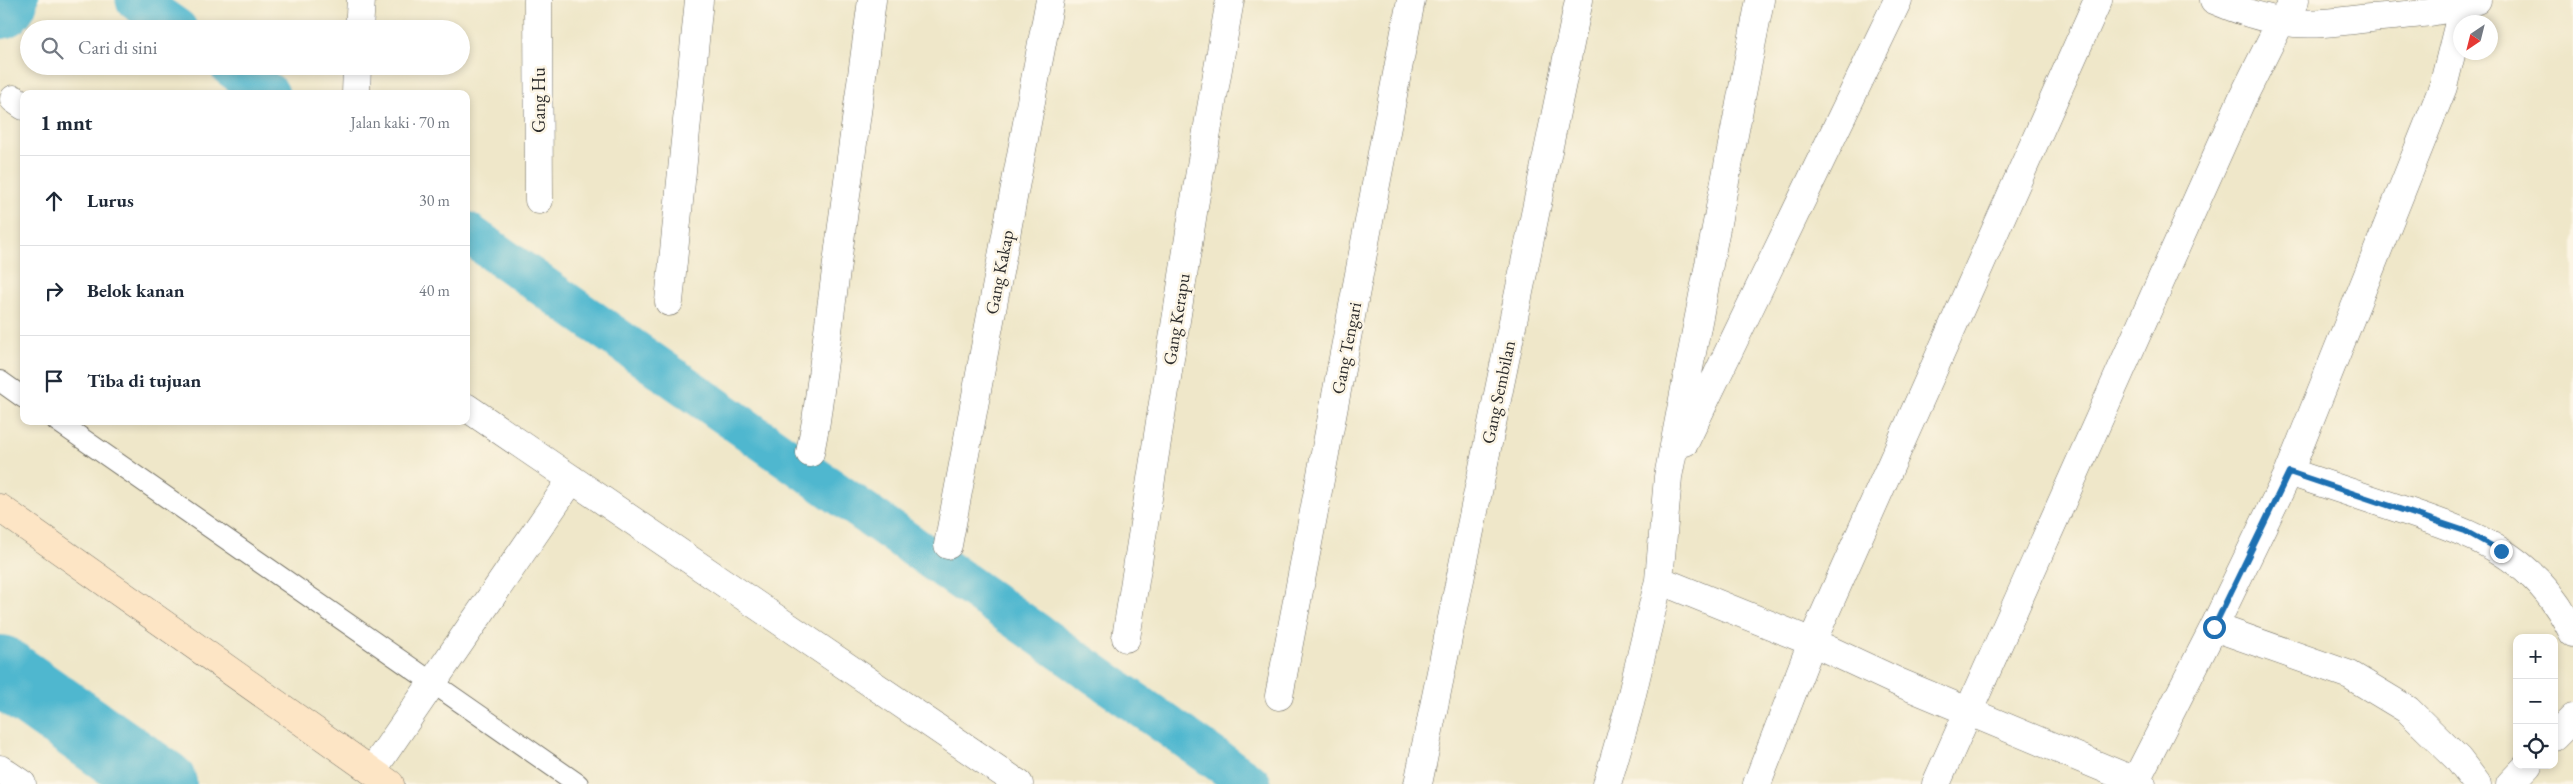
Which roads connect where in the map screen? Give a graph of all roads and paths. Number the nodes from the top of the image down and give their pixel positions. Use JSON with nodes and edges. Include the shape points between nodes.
{"nodes":[{"id":1,"x":361,"y":0,"type":"edge"},
{"id":2,"x":538,"y":0,"type":"edge"},
{"id":3,"x":699,"y":0,"type":"edge"},
{"id":4,"x":872,"y":0,"type":"edge"},
{"id":5,"x":1050,"y":0,"type":"edge"},
{"id":6,"x":1230,"y":0,"type":"edge"},
{"id":7,"x":1411,"y":0,"type":"edge"},
{"id":8,"x":1579,"y":0,"type":"edge"},
{"id":9,"x":1760,"y":0,"type":"edge"},
{"id":10,"x":1898,"y":0,"type":"edge"},
{"id":11,"x":2098,"y":0,"type":"edge"},
{"id":12,"x":2214,"y":0,"type":"edge"},
{"id":13,"x":2470,"y":3,"type":"edge"},
{"id":14,"x":2288,"y":11,"type":"edge"},
{"id":15,"x":360,"y":20,"type":"edge"},
{"id":16,"x":357,"y":75,"type":"edge"},
{"id":17,"x":356,"y":90,"type":"edge"},
{"id":18,"x":539,"y":200,"type":"dead end"},
{"id":19,"x":669,"y":302,"type":"dead end"},
{"id":20,"x":0,"y":381,"type":"edge"},
{"id":21,"x":20,"y":395,"type":"edge"},
{"id":22,"x":470,"y":410,"type":"edge"},
{"id":23,"x":64,"y":425,"type":"edge"},
{"id":24,"x":810,"y":453,"type":"dead end"},
{"id":25,"x":2289,"y":472,"type":"junction"},
{"id":26,"x":1668,"y":477,"type":"junction"},
{"id":27,"x":572,"y":479,"type":"junction"},
{"id":28,"x":0,"y":508,"type":"edge"},
{"id":29,"x":948,"y":545,"type":"dead end"},
{"id":30,"x":1659,"y":580,"type":"junction"},
{"id":31,"x":2214,"y":627,"type":"junction"},
{"id":32,"x":2573,"y":634,"type":"edge"},
{"id":33,"x":1126,"y":638,"type":"dead end"},
{"id":34,"x":1812,"y":642,"type":"junction"},
{"id":35,"x":433,"y":683,"type":"junction"},
{"id":36,"x":1280,"y":696,"type":"dead end"},
{"id":37,"x":1968,"y":711,"type":"junction"},
{"id":38,"x":2573,"y":718,"type":"edge"},
{"id":39,"x":2558,"y":733,"type":"edge"},
{"id":40,"x":0,"y":769,"type":"edge"},
{"id":41,"x":2524,"y":769,"type":"edge"},
{"id":42,"x":382,"y":778,"type":"edge"},
{"id":43,"x":2137,"y":783,"type":"edge"},
{"id":44,"x":22,"y":784,"type":"edge"},
{"id":45,"x":578,"y":784,"type":"edge"},
{"id":46,"x":1019,"y":784,"type":"edge"},
{"id":47,"x":1418,"y":784,"type":"edge"},
{"id":48,"x":1606,"y":784,"type":"edge"},
{"id":49,"x":1757,"y":784,"type":"edge"},
{"id":50,"x":1936,"y":784,"type":"edge"},
{"id":51,"x":2476,"y":784,"type":"edge"},
{"id":52,"x":2510,"y":784,"type":"edge"}],
"edges":[{"from":1,"to":15,"type":"street"},
{"from":2,"to":18,"type":"street","name":"Gang Hu"},
{"from":3,"to":19,"type":"street"},
{"from":4,"to":24,"type":"street"},
{"from":5,"to":29,"type":"street","name":"Gang Kakap"},
{"from":6,"to":33,"type":"street","name":"Gang Kerapu"},
{"from":7,"to":36,"type":"street","name":"Gang Tengari"},
{"from":8,"to":47,"type":"street","name":"Gang Sembilan"},
{"from":9,"to":26,"type":"street"},
{"from":10,"to":26,"type":"street"},
{"from":11,"to":34,"type":"street"},
{"from":12,"to":14,"type":"street","via":[[2243,12]]},
{"from":13,"to":14,"type":"street","via":[[2421,13],[2316,24]]},
{"from":13,"to":25,"type":"street","via":[[2443,87]]},
{"from":14,"to":37,"type":"street","via":[[2242,98]]},
{"from":16,"to":17,"type":"street"},
{"from":20,"to":21,"type":"lane"},
{"from":22,"to":27,"type":"street"},
{"from":23,"to":35,"type":"lane"},
{"from":25,"to":31,"type":"street"},
{"from":25,"to":32,"type":"street","via":[[2465,531],[2501,551],[2530,573],[2556,602]]},
{"from":26,"to":30,"type":"street"},
{"from":27,"to":35,"type":"street"},
{"from":27,"to":46,"type":"street"},
{"from":28,"to":42,"type":"main road"},
{"from":30,"to":34,"type":"street"},
{"from":30,"to":48,"type":"street","via":[[1628,711]]},
{"from":31,"to":43,"type":"street"},
{"from":31,"to":51,"type":"street","via":[[2350,674],[2408,710],[2458,759]]},
{"from":34,"to":37,"type":"street"},
{"from":34,"to":49,"type":"street"},
{"from":35,"to":42,"type":"street"},
{"from":35,"to":45,"type":"lane"},
{"from":37,"to":43,"type":"street"},
{"from":37,"to":50,"type":"street"},
{"from":38,"to":39,"type":"street"},
{"from":40,"to":44,"type":"street"},
{"from":41,"to":52,"type":"street"}]}
